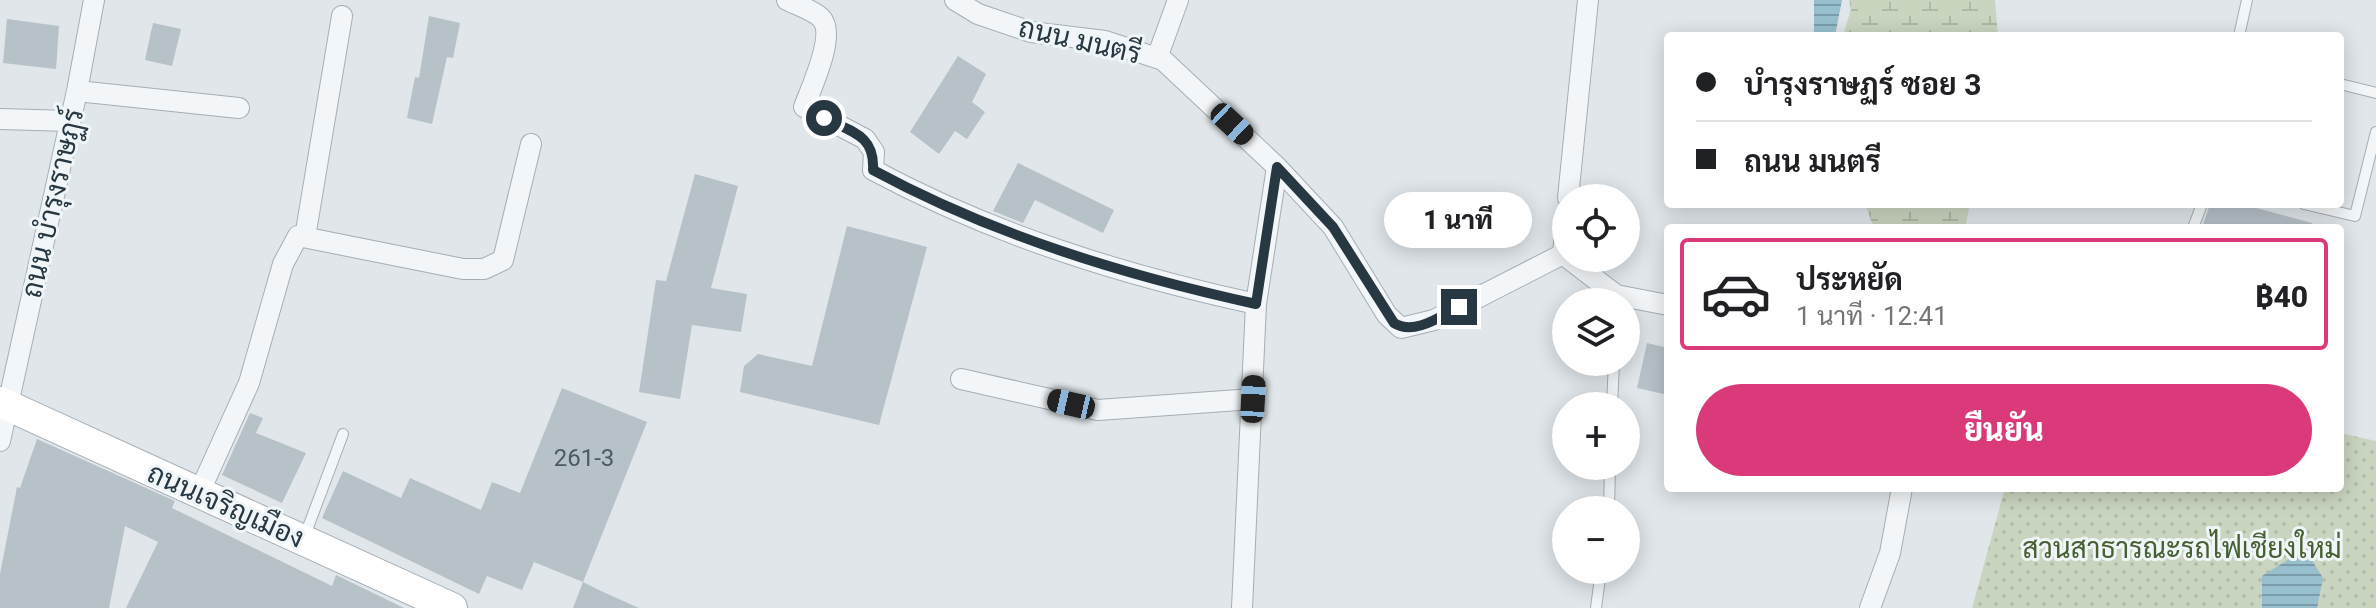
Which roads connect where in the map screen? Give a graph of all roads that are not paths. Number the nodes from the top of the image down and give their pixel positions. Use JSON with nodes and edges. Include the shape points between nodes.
{"nodes":[{"id":1,"x":94,"y":0,"type":"edge"},
{"id":2,"x":787,"y":0,"type":"edge"},
{"id":3,"x":955,"y":0,"type":"edge"},
{"id":4,"x":1178,"y":0,"type":"edge"},
{"id":5,"x":1588,"y":0,"type":"edge"},
{"id":6,"x":2247,"y":0,"type":"edge"},
{"id":7,"x":342,"y":16,"type":"dead end"},
{"id":8,"x":2240,"y":32,"type":"edge"},
{"id":9,"x":1157,"y":58,"type":"junction"},
{"id":10,"x":2344,"y":85,"type":"edge"},
{"id":11,"x":77,"y":91,"type":"junction"},
{"id":12,"x":2376,"y":93,"type":"edge"},
{"id":13,"x":239,"y":108,"type":"dead end"},
{"id":14,"x":0,"y":119,"type":"edge"},
{"id":15,"x":70,"y":121,"type":"junction"},
{"id":16,"x":2376,"y":132,"type":"edge"},
{"id":17,"x":531,"y":144,"type":"dead end"},
{"id":18,"x":1277,"y":167,"type":"junction"},
{"id":19,"x":1569,"y":184,"type":"edge"},
{"id":20,"x":2321,"y":208,"type":"edge"},
{"id":21,"x":305,"y":237,"type":"junction"},
{"id":22,"x":1552,"y":262,"type":"edge"},
{"id":23,"x":1584,"y":272,"type":"edge"},
{"id":24,"x":1604,"y":288,"type":"edge"},
{"id":25,"x":1640,"y":301,"type":"edge"},
{"id":26,"x":1256,"y":304,"type":"junction"},
{"id":27,"x":1664,"y":304,"type":"edge"},
{"id":28,"x":961,"y":379,"type":"dead end"},
{"id":29,"x":1253,"y":399,"type":"junction"},
{"id":30,"x":4,"y":404,"type":"edge"},
{"id":31,"x":343,"y":434,"type":"dead end"},
{"id":32,"x":0,"y":441,"type":"edge"},
{"id":33,"x":1901,"y":492,"type":"edge"},
{"id":34,"x":199,"y":493,"type":"junction"},
{"id":35,"x":303,"y":540,"type":"junction"},
{"id":36,"x":1599,"y":584,"type":"edge"},
{"id":37,"x":452,"y":608,"type":"edge"},
{"id":38,"x":1242,"y":608,"type":"edge"},
{"id":39,"x":1596,"y":608,"type":"edge"},
{"id":40,"x":1870,"y":608,"type":"edge"}],
"edges":[{"from":1,"to":11,"type":"street","name":"ถนน บำรุงราษฏร์"},
{"from":2,"to":26,"type":"street","via":[[821,18],[826,29],[827,41],[804,107],[865,139],[874,152],[873,170],[924,198],[1067,254],[1154,282]]},
{"from":3,"to":9,"type":"street","name":"ถนน มนตรี","via":[[1031,32],[1105,41]]},
{"from":4,"to":9,"type":"street"},
{"from":5,"to":19,"type":"street"},
{"from":6,"to":8,"type":"lane"},
{"from":7,"to":21,"type":"street"},
{"from":9,"to":18,"type":"street","name":"ถนน มนตรี"},
{"from":10,"to":12,"type":"lane"},
{"from":11,"to":13,"type":"street"},
{"from":11,"to":15,"type":"street","name":"ถนน บำรุงราษฏร์"},
{"from":14,"to":15,"type":"street"},
{"from":15,"to":30,"type":"street","name":"ถนน บำรุงราษฏร์"},
{"from":16,"to":20,"type":"lane","via":[[2355,216]]},
{"from":17,"to":21,"type":"street","via":[[503,260],[484,269]]},
{"from":18,"to":22,"type":"street","name":"ถนน มนตรี","via":[[1333,227],[1387,315],[1401,328],[1434,320]]},
{"from":18,"to":26,"type":"street"},
{"from":21,"to":34,"type":"street","via":[[298,236],[283,264],[249,383]]},
{"from":23,"to":24,"type":"street"},
{"from":25,"to":27,"type":"street"},
{"from":26,"to":29,"type":"street"},
{"from":28,"to":29,"type":"street","via":[[1098,410]]},
{"from":29,"to":38,"type":"street"},
{"from":30,"to":32,"type":"street","name":"ถนน บำรุงราษฏร์"},
{"from":30,"to":34,"type":"main road","name":"ถนนเจริญเมือง"},
{"from":31,"to":35,"type":"lane"},
{"from":33,"to":40,"type":"street","via":[[1890,553]]},
{"from":34,"to":35,"type":"main road","name":"ถนนเจริญเมือง"},
{"from":35,"to":37,"type":"main road","name":"ถนนเจริญเมือง"},
{"from":36,"to":39,"type":"lane"}]}
